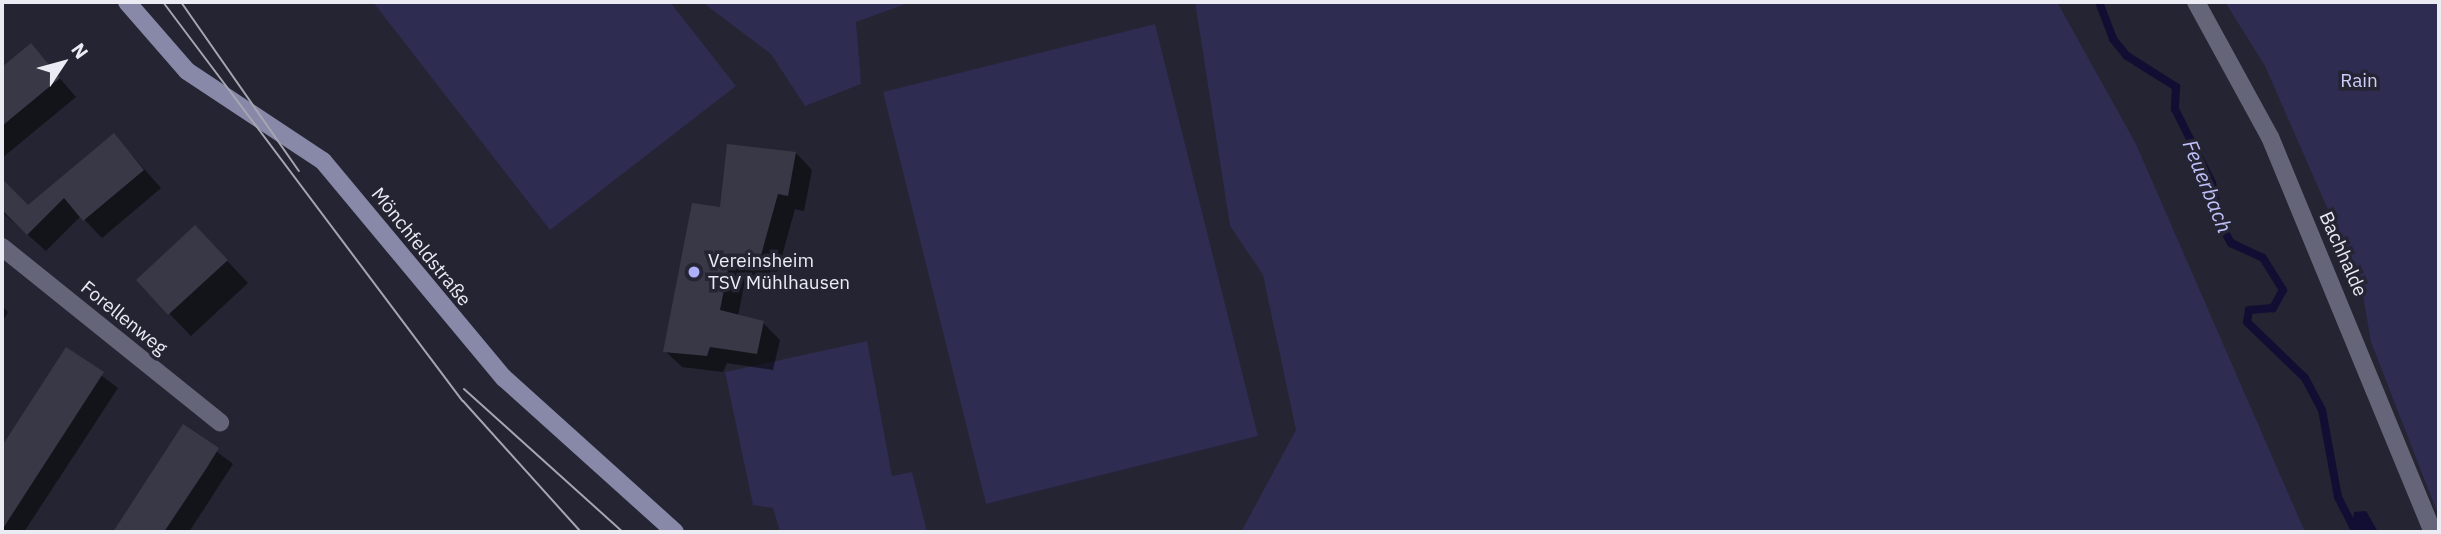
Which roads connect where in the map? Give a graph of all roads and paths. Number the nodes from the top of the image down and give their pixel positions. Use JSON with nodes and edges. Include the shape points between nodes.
{"nodes":[{"id":1,"x":127,"y":2,"type":"edge"},
{"id":2,"x":2196,"y":2,"type":"edge"},
{"id":3,"x":2,"y":247,"type":"edge"},
{"id":4,"x":220,"y":422,"type":"dead end"},
{"id":5,"x":676,"y":532,"type":"edge"},
{"id":6,"x":2433,"y":532,"type":"edge"}],
"edges":[{"from":1,"to":5,"type":"main road","name":"Mönchfeldstraße","via":[[187,71],[323,161],[504,378]]},
{"from":2,"to":6,"type":"street","name":"Bachhalde","via":[[2270,138]]},
{"from":3,"to":4,"type":"street","name":"Forellenweg"}]}
